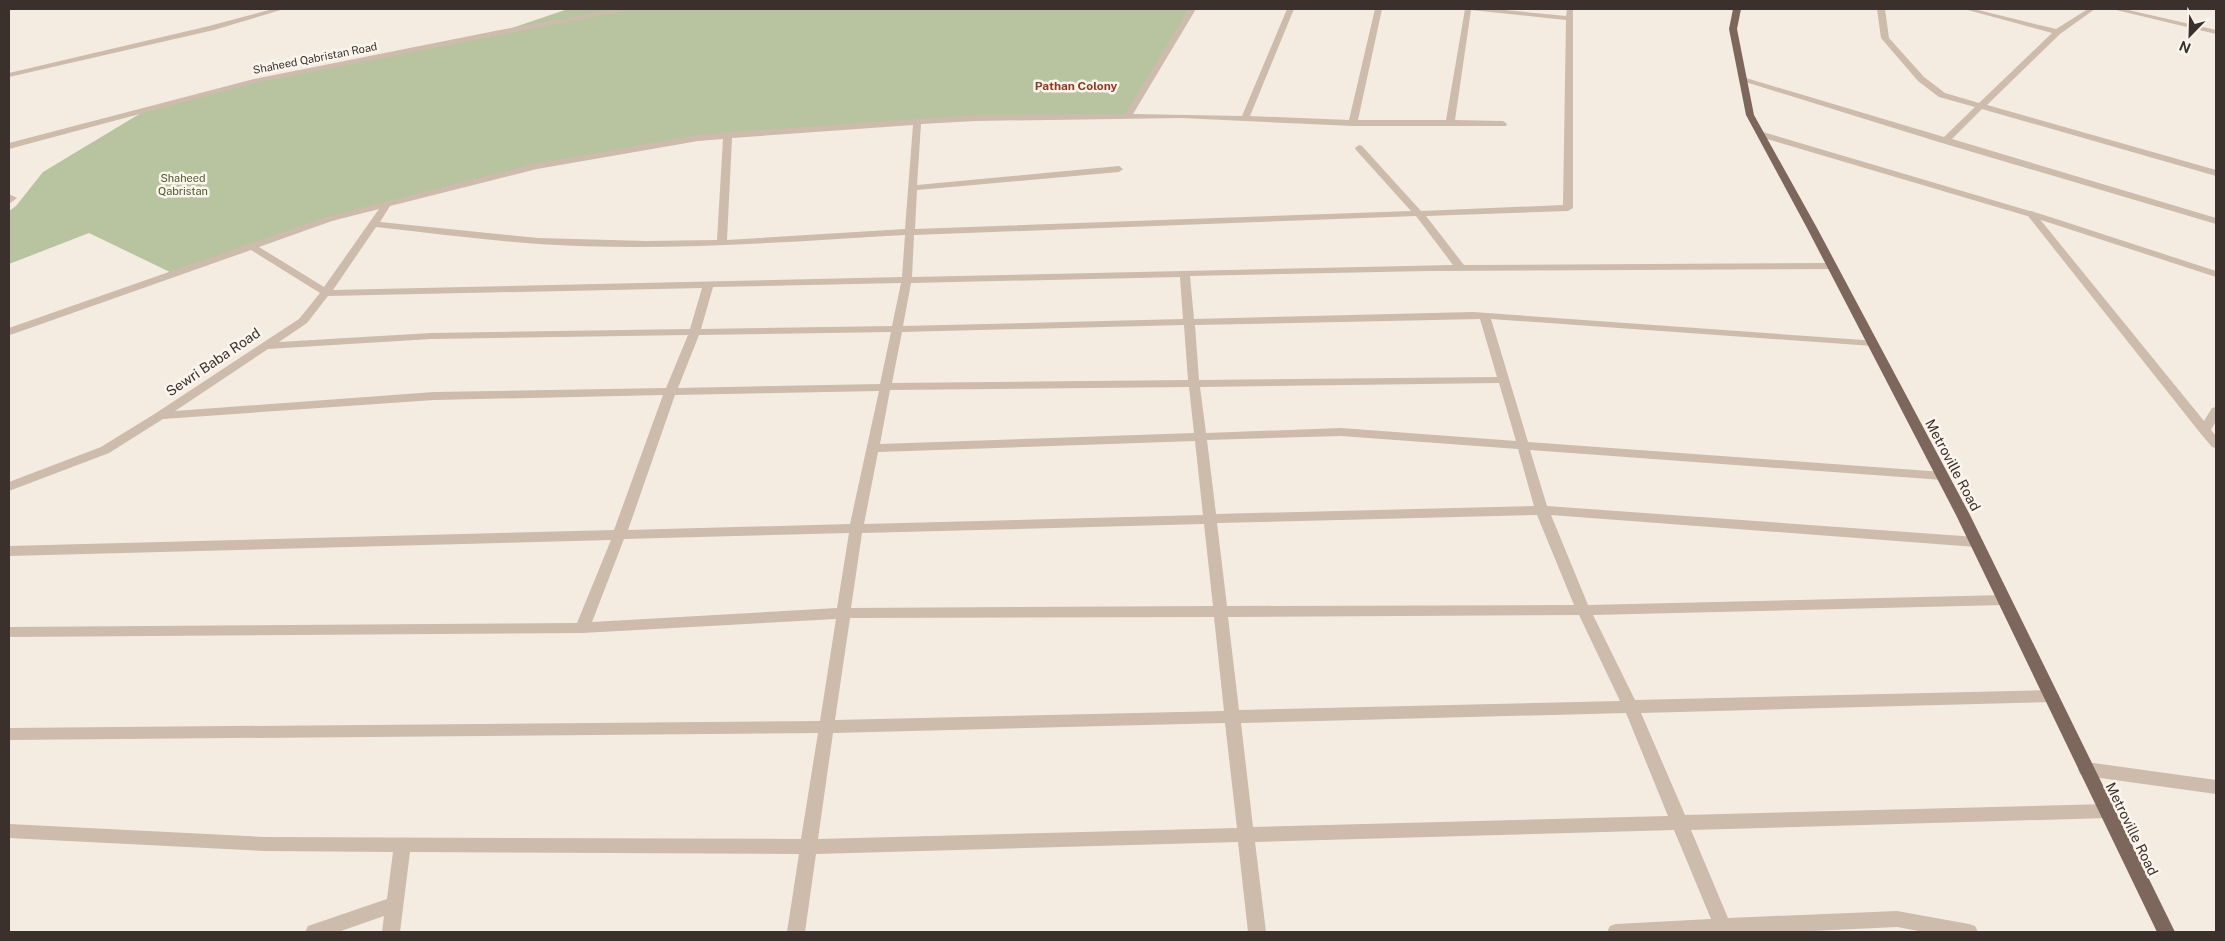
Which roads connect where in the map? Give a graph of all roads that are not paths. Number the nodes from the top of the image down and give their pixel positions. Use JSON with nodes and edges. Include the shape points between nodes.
{"nodes":[{"id":1,"x":280,"y":9,"type":"edge"},
{"id":2,"x":630,"y":9,"type":"edge"},
{"id":3,"x":1192,"y":9,"type":"edge"},
{"id":4,"x":1291,"y":9,"type":"edge"},
{"id":5,"x":1379,"y":9,"type":"edge"},
{"id":6,"x":1468,"y":9,"type":"edge"},
{"id":7,"x":1474,"y":9,"type":"edge"},
{"id":8,"x":1737,"y":9,"type":"edge"},
{"id":9,"x":1881,"y":9,"type":"edge"},
{"id":10,"x":1967,"y":9,"type":"edge"},
{"id":11,"x":2092,"y":9,"type":"edge"},
{"id":12,"x":2116,"y":9,"type":"edge"},
{"id":13,"x":1570,"y":13,"type":"edge"},
{"id":14,"x":2057,"y":32,"type":"junction"},
{"id":15,"x":2216,"y":32,"type":"edge"},
{"id":16,"x":9,"y":74,"type":"edge"},
{"id":17,"x":1743,"y":80,"type":"junction"},
{"id":18,"x":1980,"y":106,"type":"junction"},
{"id":19,"x":1127,"y":117,"type":"junction"},
{"id":20,"x":1245,"y":119,"type":"junction"},
{"id":21,"x":917,"y":122,"type":"junction"},
{"id":22,"x":1450,"y":122,"type":"junction"},
{"id":23,"x":1353,"y":123,"type":"junction"},
{"id":24,"x":1503,"y":124,"type":"dead end"},
{"id":25,"x":1760,"y":134,"type":"junction"},
{"id":26,"x":728,"y":135,"type":"junction"},
{"id":27,"x":1946,"y":141,"type":"junction"},
{"id":28,"x":9,"y":146,"type":"edge"},
{"id":29,"x":1359,"y":148,"type":"dead end"},
{"id":30,"x":1119,"y":169,"type":"dead end"},
{"id":31,"x":2216,"y":173,"type":"edge"},
{"id":32,"x":913,"y":188,"type":"junction"},
{"id":33,"x":387,"y":204,"type":"junction"},
{"id":34,"x":1419,"y":214,"type":"junction"},
{"id":35,"x":2031,"y":214,"type":"junction"},
{"id":36,"x":2216,"y":221,"type":"edge"},
{"id":37,"x":373,"y":224,"type":"junction"},
{"id":38,"x":910,"y":232,"type":"junction"},
{"id":39,"x":722,"y":242,"type":"junction"},
{"id":40,"x":250,"y":246,"type":"junction"},
{"id":41,"x":1832,"y":266,"type":"junction"},
{"id":42,"x":1462,"y":268,"type":"junction"},
{"id":43,"x":1185,"y":274,"type":"junction"},
{"id":44,"x":2216,"y":274,"type":"edge"},
{"id":45,"x":906,"y":280,"type":"junction"},
{"id":46,"x":708,"y":285,"type":"junction"},
{"id":47,"x":326,"y":292,"type":"junction"},
{"id":48,"x":1485,"y":316,"type":"junction"},
{"id":49,"x":1189,"y":322,"type":"junction"},
{"id":50,"x":897,"y":329,"type":"junction"},
{"id":51,"x":9,"y":332,"type":"edge"},
{"id":52,"x":695,"y":332,"type":"junction"},
{"id":53,"x":1873,"y":343,"type":"junction"},
{"id":54,"x":265,"y":346,"type":"junction"},
{"id":55,"x":1504,"y":380,"type":"junction"},
{"id":56,"x":1194,"y":383,"type":"junction"},
{"id":57,"x":885,"y":387,"type":"junction"},
{"id":58,"x":670,"y":392,"type":"junction"},
{"id":59,"x":2216,"y":411,"type":"edge"},
{"id":60,"x":160,"y":416,"type":"junction"},
{"id":61,"x":2205,"y":431,"type":"junction"},
{"id":62,"x":1200,"y":436,"type":"junction"},
{"id":63,"x":2216,"y":444,"type":"edge"},
{"id":64,"x":1522,"y":445,"type":"junction"},
{"id":65,"x":872,"y":448,"type":"junction"},
{"id":66,"x":1942,"y":476,"type":"junction"},
{"id":67,"x":9,"y":487,"type":"edge"},
{"id":68,"x":1542,"y":510,"type":"junction"},
{"id":69,"x":1209,"y":519,"type":"junction"},
{"id":70,"x":856,"y":529,"type":"junction"},
{"id":71,"x":620,"y":536,"type":"junction"},
{"id":72,"x":1976,"y":542,"type":"junction"},
{"id":73,"x":9,"y":550,"type":"edge"},
{"id":74,"x":2004,"y":600,"type":"junction"},
{"id":75,"x":1584,"y":610,"type":"junction"},
{"id":76,"x":1220,"y":612,"type":"junction"},
{"id":77,"x":843,"y":613,"type":"junction"},
{"id":78,"x":582,"y":628,"type":"junction"},
{"id":79,"x":9,"y":632,"type":"edge"},
{"id":80,"x":2051,"y":696,"type":"junction"},
{"id":81,"x":1631,"y":707,"type":"junction"},
{"id":82,"x":1232,"y":716,"type":"junction"},
{"id":83,"x":826,"y":727,"type":"junction"},
{"id":84,"x":9,"y":734,"type":"edge"},
{"id":85,"x":2086,"y":769,"type":"junction"},
{"id":86,"x":2216,"y":787,"type":"edge"},
{"id":87,"x":2107,"y":811,"type":"junction"},
{"id":88,"x":1680,"y":823,"type":"junction"},
{"id":89,"x":9,"y":831,"type":"edge"},
{"id":90,"x":1246,"y":834,"type":"junction"},
{"id":91,"x":403,"y":844,"type":"junction"},
{"id":92,"x":808,"y":846,"type":"junction"},
{"id":93,"x":394,"y":905,"type":"junction"},
{"id":94,"x":1724,"y":930,"type":"edge"},
{"id":95,"x":314,"y":932,"type":"edge"},
{"id":96,"x":391,"y":932,"type":"edge"},
{"id":97,"x":796,"y":932,"type":"edge"},
{"id":98,"x":1257,"y":932,"type":"edge"},
{"id":99,"x":1616,"y":932,"type":"edge"},
{"id":100,"x":1969,"y":932,"type":"edge"},
{"id":101,"x":2166,"y":932,"type":"edge"}],
"edges":[{"from":1,"to":16,"type":"street"},
{"from":2,"to":28,"type":"street","name":"Shaheed Qabristan Road","via":[[254,81]]},
{"from":3,"to":19,"type":"street"},
{"from":4,"to":20,"type":"street"},
{"from":5,"to":23,"type":"street"},
{"from":6,"to":22,"type":"street"},
{"from":7,"to":13,"type":"street"},
{"from":8,"to":17,"type":"main road","name":"Metroville Road","via":[[1733,29]]},
{"from":9,"to":18,"type":"street","via":[[1885,38],[1921,79],[1942,95]]},
{"from":10,"to":14,"type":"street"},
{"from":11,"to":14,"type":"street"},
{"from":12,"to":15,"type":"street"},
{"from":13,"to":34,"type":"street","via":[[1568,208]]},
{"from":14,"to":18,"type":"street"},
{"from":17,"to":25,"type":"main road","name":"Metroville Road","via":[[1750,115]]},
{"from":17,"to":27,"type":"street"},
{"from":18,"to":27,"type":"street"},
{"from":18,"to":31,"type":"street"},
{"from":19,"to":20,"type":"street"},
{"from":19,"to":21,"type":"street","via":[[976,118]]},
{"from":20,"to":23,"type":"street"},
{"from":21,"to":26,"type":"street"},
{"from":21,"to":32,"type":"street"},
{"from":22,"to":23,"type":"street"},
{"from":22,"to":24,"type":"street"},
{"from":25,"to":35,"type":"street"},
{"from":25,"to":41,"type":"main road","name":"Metroville Road"},
{"from":26,"to":33,"type":"street","via":[[537,166]]},
{"from":26,"to":39,"type":"street"},
{"from":27,"to":36,"type":"street"},
{"from":29,"to":34,"type":"street"},
{"from":30,"to":32,"type":"street"},
{"from":32,"to":38,"type":"street"},
{"from":33,"to":37,"type":"street","name":"Sewri Baba Road"},
{"from":33,"to":40,"type":"street","via":[[329,219]]},
{"from":34,"to":38,"type":"street"},
{"from":34,"to":42,"type":"street"},
{"from":35,"to":44,"type":"street"},
{"from":35,"to":61,"type":"street"},
{"from":37,"to":39,"type":"street","via":[[538,241]]},
{"from":37,"to":47,"type":"street","name":"Sewri Baba Road"},
{"from":38,"to":39,"type":"street"},
{"from":38,"to":45,"type":"street"},
{"from":40,"to":47,"type":"street"},
{"from":40,"to":51,"type":"street"},
{"from":41,"to":42,"type":"street"},
{"from":41,"to":53,"type":"main road","name":"Metroville Road"},
{"from":42,"to":43,"type":"street"},
{"from":43,"to":45,"type":"street"},
{"from":43,"to":49,"type":"street"},
{"from":45,"to":46,"type":"street"},
{"from":45,"to":50,"type":"street"},
{"from":46,"to":47,"type":"street"},
{"from":46,"to":52,"type":"street"},
{"from":47,"to":54,"type":"street","name":"Sewri Baba Road","via":[[303,321]]},
{"from":48,"to":49,"type":"street"},
{"from":48,"to":53,"type":"street"},
{"from":48,"to":55,"type":"street"},
{"from":49,"to":50,"type":"street"},
{"from":49,"to":56,"type":"street"},
{"from":50,"to":52,"type":"street"},
{"from":50,"to":57,"type":"street"},
{"from":52,"to":54,"type":"street","via":[[431,336]]},
{"from":52,"to":58,"type":"street"},
{"from":53,"to":66,"type":"main road","name":"Metroville Road"},
{"from":54,"to":60,"type":"street","name":"Sewri Baba Road"},
{"from":55,"to":56,"type":"street"},
{"from":55,"to":64,"type":"street"},
{"from":56,"to":57,"type":"street"},
{"from":56,"to":62,"type":"street"},
{"from":57,"to":58,"type":"street"},
{"from":57,"to":65,"type":"street"},
{"from":58,"to":60,"type":"street","via":[[434,396]]},
{"from":58,"to":71,"type":"street"},
{"from":59,"to":61,"type":"street"},
{"from":60,"to":67,"type":"street","name":"Sewri Baba Road","via":[[105,450]]},
{"from":61,"to":63,"type":"street"},
{"from":62,"to":64,"type":"street","via":[[1341,432]]},
{"from":62,"to":65,"type":"street"},
{"from":62,"to":69,"type":"street"},
{"from":64,"to":66,"type":"street"},
{"from":64,"to":68,"type":"street"},
{"from":65,"to":70,"type":"street"},
{"from":66,"to":72,"type":"main road","name":"Metroville Road"},
{"from":68,"to":69,"type":"street"},
{"from":68,"to":72,"type":"street"},
{"from":68,"to":75,"type":"street"},
{"from":69,"to":70,"type":"street"},
{"from":69,"to":76,"type":"street"},
{"from":70,"to":71,"type":"street"},
{"from":70,"to":77,"type":"street"},
{"from":71,"to":73,"type":"street"},
{"from":71,"to":78,"type":"street"},
{"from":72,"to":74,"type":"main road","name":"Metroville Road"},
{"from":74,"to":75,"type":"street"},
{"from":74,"to":80,"type":"main road","name":"Metroville Road"},
{"from":75,"to":76,"type":"street"},
{"from":75,"to":81,"type":"street"},
{"from":76,"to":77,"type":"street"},
{"from":76,"to":82,"type":"street"},
{"from":77,"to":78,"type":"street"},
{"from":77,"to":83,"type":"street"},
{"from":78,"to":79,"type":"street"},
{"from":80,"to":81,"type":"street"},
{"from":80,"to":85,"type":"main road","name":"Metroville Road"},
{"from":81,"to":82,"type":"street"},
{"from":81,"to":88,"type":"street"},
{"from":82,"to":83,"type":"street"},
{"from":82,"to":90,"type":"street"},
{"from":83,"to":84,"type":"street"},
{"from":83,"to":92,"type":"street"},
{"from":85,"to":86,"type":"street"},
{"from":85,"to":87,"type":"main road","name":"Metroville Road"},
{"from":87,"to":88,"type":"street"},
{"from":87,"to":101,"type":"main road","name":"Metroville Road"},
{"from":88,"to":90,"type":"street"},
{"from":88,"to":94,"type":"street"},
{"from":89,"to":91,"type":"street","via":[[264,844]]},
{"from":90,"to":92,"type":"street"},
{"from":90,"to":98,"type":"street"},
{"from":91,"to":92,"type":"street"},
{"from":91,"to":93,"type":"street"},
{"from":92,"to":97,"type":"street"},
{"from":93,"to":95,"type":"street"},
{"from":93,"to":96,"type":"street"},
{"from":94,"to":99,"type":"street"},
{"from":94,"to":100,"type":"street","via":[[1897,919]]}]}
